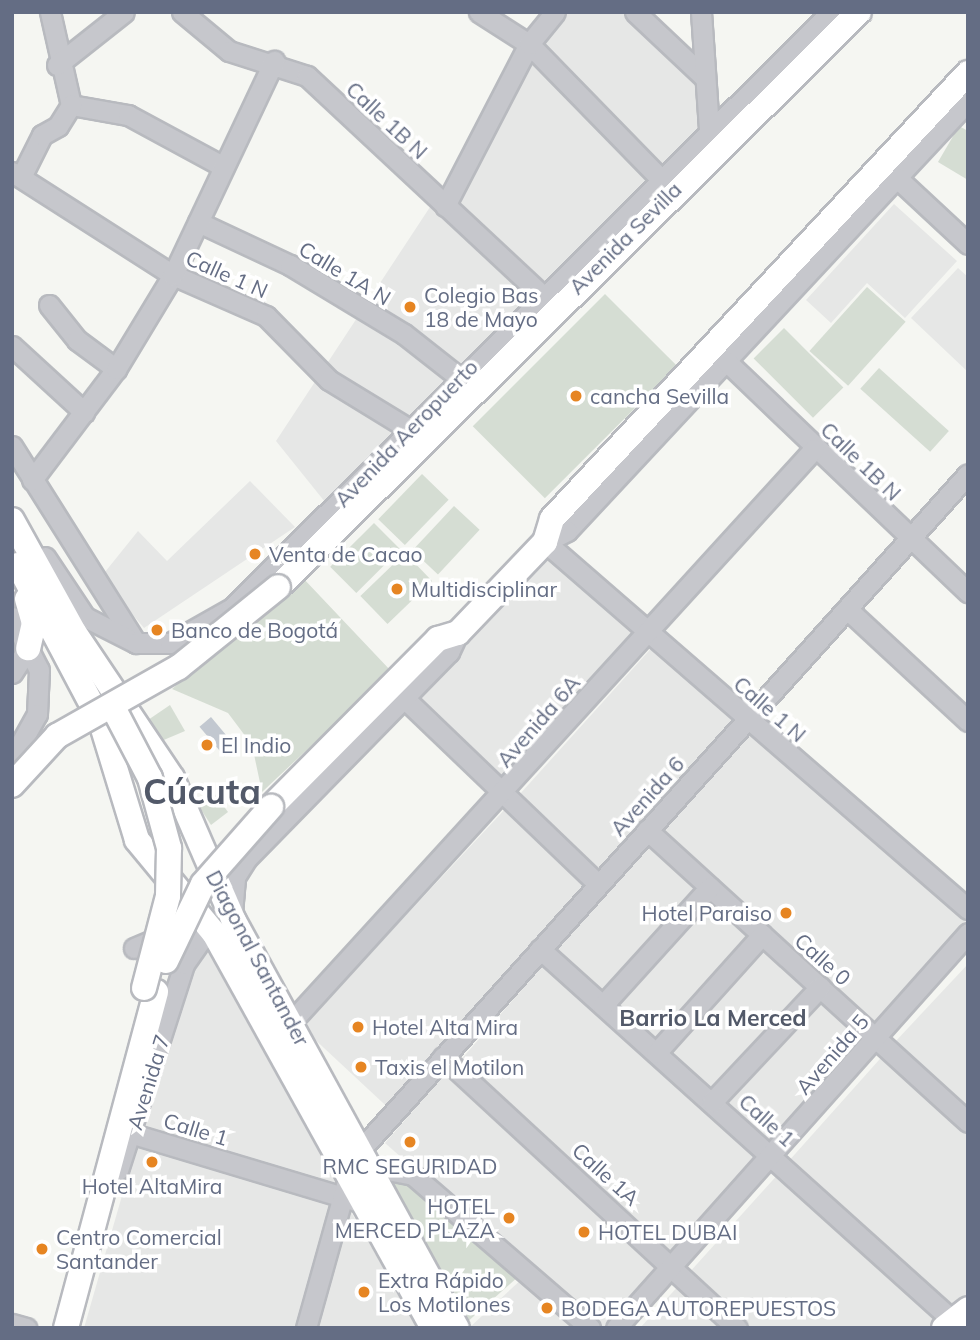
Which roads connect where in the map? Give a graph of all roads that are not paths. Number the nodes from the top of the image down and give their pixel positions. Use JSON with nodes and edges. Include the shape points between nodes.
{"nodes":[{"id":1,"x":50,"y":12,"type":"edge"},
{"id":2,"x":124,"y":12,"type":"edge"},
{"id":3,"x":182,"y":12,"type":"edge"},
{"id":4,"x":209,"y":12,"type":"edge"},
{"id":5,"x":479,"y":12,"type":"edge"},
{"id":6,"x":555,"y":12,"type":"edge"},
{"id":7,"x":635,"y":12,"type":"edge"},
{"id":8,"x":701,"y":12,"type":"edge"},
{"id":9,"x":831,"y":12,"type":"edge"},
{"id":10,"x":859,"y":12,"type":"edge"},
{"id":11,"x":202,"y":32,"type":"junction"},
{"id":12,"x":529,"y":44,"type":"junction"},
{"id":13,"x":274,"y":61,"type":"junction"},
{"id":14,"x":57,"y":65,"type":"junction"},
{"id":15,"x":968,"y":73,"type":"edge"},
{"id":16,"x":705,"y":78,"type":"junction"},
{"id":17,"x":968,"y":101,"type":"edge"},
{"id":18,"x":71,"y":105,"type":"junction"},
{"id":19,"x":718,"y":138,"type":"junction"},
{"id":20,"x":224,"y":167,"type":"junction"},
{"id":21,"x":16,"y":174,"type":"edge"},
{"id":22,"x":659,"y":177,"type":"junction"},
{"id":23,"x":896,"y":177,"type":"junction"},
{"id":24,"x":445,"y":206,"type":"junction"},
{"id":25,"x":198,"y":222,"type":"junction"},
{"id":26,"x":968,"y":244,"type":"edge"},
{"id":27,"x":173,"y":275,"type":"junction"},
{"id":28,"x":541,"y":294,"type":"junction"},
{"id":29,"x":50,"y":305,"type":"dead end"},
{"id":30,"x":12,"y":346,"type":"edge"},
{"id":31,"x":726,"y":361,"type":"junction"},
{"id":32,"x":116,"y":369,"type":"junction"},
{"id":33,"x":460,"y":378,"type":"junction"},
{"id":34,"x":84,"y":412,"type":"junction"},
{"id":35,"x":411,"y":430,"type":"junction"},
{"id":36,"x":12,"y":446,"type":"edge"},
{"id":37,"x":814,"y":449,"type":"junction"},
{"id":38,"x":404,"y":463,"type":"junction"},
{"id":39,"x":968,"y":474,"type":"edge"},
{"id":40,"x":32,"y":480,"type":"junction"},
{"id":41,"x":358,"y":485,"type":"junction"},
{"id":42,"x":345,"y":522,"type":"junction"},
{"id":43,"x":15,"y":536,"type":"edge"},
{"id":44,"x":910,"y":539,"type":"junction"},
{"id":45,"x":545,"y":542,"type":"junction"},
{"id":46,"x":12,"y":570,"type":"edge"},
{"id":47,"x":968,"y":592,"type":"edge"},
{"id":48,"x":847,"y":609,"type":"junction"},
{"id":49,"x":12,"y":617,"type":"edge"},
{"id":50,"x":74,"y":632,"type":"junction"},
{"id":51,"x":646,"y":632,"type":"junction"},
{"id":52,"x":458,"y":633,"type":"junction"},
{"id":53,"x":136,"y":643,"type":"junction"},
{"id":54,"x":33,"y":659,"type":"junction"},
{"id":55,"x":12,"y":673,"type":"edge"},
{"id":56,"x":404,"y":698,"type":"junction"},
{"id":57,"x":747,"y":719,"type":"junction"},
{"id":58,"x":968,"y":720,"type":"edge"},
{"id":59,"x":12,"y":759,"type":"edge"},
{"id":60,"x":12,"y":785,"type":"edge"},
{"id":61,"x":503,"y":795,"type":"junction"},
{"id":62,"x":647,"y":830,"type":"junction"},
{"id":63,"x":598,"y":884,"type":"junction"},
{"id":64,"x":710,"y":887,"type":"junction"},
{"id":65,"x":968,"y":909,"type":"edge"},
{"id":66,"x":216,"y":931,"type":"junction"},
{"id":67,"x":968,"y":933,"type":"edge"},
{"id":68,"x":762,"y":935,"type":"junction"},
{"id":69,"x":134,"y":948,"type":"dead end"},
{"id":70,"x":540,"y":949,"type":"junction"},
{"id":71,"x":820,"y":988,"type":"junction"},
{"id":72,"x":150,"y":990,"type":"junction"},
{"id":73,"x":603,"y":1005,"type":"junction"},
{"id":74,"x":292,"y":1021,"type":"junction"},
{"id":75,"x":877,"y":1039,"type":"junction"},
{"id":76,"x":656,"y":1053,"type":"junction"},
{"id":77,"x":443,"y":1057,"type":"junction"},
{"id":78,"x":712,"y":1102,"type":"junction"},
{"id":79,"x":968,"y":1122,"type":"edge"},
{"id":80,"x":133,"y":1134,"type":"junction"},
{"id":81,"x":773,"y":1156,"type":"junction"},
{"id":82,"x":361,"y":1162,"type":"junction"},
{"id":83,"x":343,"y":1197,"type":"junction"},
{"id":84,"x":367,"y":1204,"type":"junction"},
{"id":85,"x":89,"y":1239,"type":"junction"},
{"id":86,"x":673,"y":1266,"type":"junction"},
{"id":87,"x":957,"y":1322,"type":"edge"},
{"id":88,"x":12,"y":1324,"type":"edge"},
{"id":89,"x":26,"y":1328,"type":"edge"},
{"id":90,"x":66,"y":1328,"type":"edge"},
{"id":91,"x":306,"y":1328,"type":"edge"},
{"id":92,"x":433,"y":1328,"type":"edge"},
{"id":93,"x":457,"y":1328,"type":"edge"},
{"id":94,"x":590,"y":1328,"type":"edge"},
{"id":95,"x":616,"y":1328,"type":"edge"},
{"id":96,"x":737,"y":1328,"type":"edge"}],
"edges":[{"from":1,"to":14,"type":"street"},
{"from":2,"to":14,"type":"street"},
{"from":3,"to":11,"type":"street","name":"Calle 1B N"},
{"from":4,"to":11,"type":"street"},
{"from":5,"to":12,"type":"street"},
{"from":6,"to":12,"type":"street"},
{"from":7,"to":16,"type":"street"},
{"from":8,"to":16,"type":"street"},
{"from":9,"to":19,"type":"street","name":"Avenida Aeropuerto"},
{"from":10,"to":19,"type":"main road","name":"Avenida Sevilla"},
{"from":11,"to":13,"type":"street","name":"Calle 1B N","via":[[229,51]]},
{"from":12,"to":22,"type":"street"},
{"from":12,"to":24,"type":"street"},
{"from":13,"to":20,"type":"street"},
{"from":13,"to":24,"type":"street","name":"Calle 1B N","via":[[307,76]]},
{"from":14,"to":18,"type":"street"},
{"from":15,"to":45,"type":"main road","via":[[552,519]]},
{"from":16,"to":19,"type":"street"},
{"from":17,"to":23,"type":"street"},
{"from":18,"to":20,"type":"street","via":[[128,115]]},
{"from":18,"to":21,"type":"street","via":[[58,126],[42,135]]},
{"from":19,"to":22,"type":"street","name":"Avenida Aeropuerto"},
{"from":19,"to":38,"type":"main road","name":"Avenida Sevilla"},
{"from":20,"to":25,"type":"street"},
{"from":21,"to":27,"type":"street","name":"Calle 1 N"},
{"from":22,"to":28,"type":"street","name":"Avenida Aeropuerto"},
{"from":23,"to":26,"type":"street"},
{"from":23,"to":31,"type":"street"},
{"from":24,"to":28,"type":"street","name":"Calle 1B N"},
{"from":25,"to":27,"type":"street"},
{"from":25,"to":33,"type":"street","name":"Calle 1A N","via":[[301,272],[404,334]]},
{"from":27,"to":32,"type":"street"},
{"from":27,"to":35,"type":"street","name":"Calle 1 N","via":[[266,316],[329,380]]},
{"from":28,"to":33,"type":"street","name":"Avenida Aeropuerto"},
{"from":29,"to":32,"type":"street","via":[[77,340]]},
{"from":30,"to":34,"type":"street"},
{"from":31,"to":37,"type":"street","name":"Calle 1B N"},
{"from":31,"to":45,"type":"street","via":[[567,531]]},
{"from":32,"to":34,"type":"street"},
{"from":33,"to":35,"type":"street","name":"Avenida Aeropuerto"},
{"from":34,"to":40,"type":"street"},
{"from":35,"to":41,"type":"street","name":"Avenida Aeropuerto"},
{"from":36,"to":40,"type":"street"},
{"from":37,"to":44,"type":"street","name":"Calle 1B N"},
{"from":37,"to":51,"type":"street","name":"Avenida 6A"},
{"from":38,"to":41,"type":"main road"},
{"from":38,"to":42,"type":"main road","name":"Avenida Sevilla"},
{"from":39,"to":44,"type":"street","name":"Avenida 6"},
{"from":40,"to":53,"type":"street"},
{"from":41,"to":42,"type":"main road"},
{"from":41,"to":53,"type":"street","name":"Avenida Aeropuerto","via":[[232,608],[170,643]]},
{"from":42,"to":60,"type":"main road","name":"Avenida Sevilla","bridge":true,"via":[[278,587],[179,667],[57,736]]},
{"from":43,"to":50,"type":"main road","name":"Diagonal Santander"},
{"from":43,"to":53,"type":"street","name":"Avenida Aeropuerto","via":[[46,558],[85,617]]},
{"from":43,"to":66,"type":"main road","name":"Diagonal Santander","via":[[100,722],[137,840],[155,869]]},
{"from":44,"to":47,"type":"street","name":"Calle 1B N"},
{"from":44,"to":48,"type":"street","name":"Avenida 6"},
{"from":45,"to":51,"type":"street","name":"Calle 1 N"},
{"from":45,"to":52,"type":"main road"},
{"from":46,"to":54,"type":"main road","via":[[32,610]]},
{"from":48,"to":57,"type":"street","name":"Avenida 6"},
{"from":48,"to":58,"type":"street"},
{"from":49,"to":54,"type":"street"},
{"from":50,"to":66,"type":"main road","name":"Diagonal Santander","via":[[172,778]]},
{"from":50,"to":72,"type":"main road","bridge":true,"via":[[150,778],[169,848],[168,896]]},
{"from":51,"to":57,"type":"street","name":"Calle 1 N"},
{"from":51,"to":61,"type":"street","name":"Avenida 6A"},
{"from":52,"to":56,"type":"street","via":[[449,652]]},
{"from":52,"to":72,"type":"main road","bridge":true,"via":[[438,639],[271,807],[203,884]]},
{"from":54,"to":55,"type":"street"},
{"from":54,"to":59,"type":"street","via":[[37,714]]},
{"from":56,"to":61,"type":"street"},
{"from":56,"to":66,"type":"street","via":[[247,858],[235,877]]},
{"from":57,"to":62,"type":"street","name":"Avenida 6"},
{"from":57,"to":65,"type":"street","name":"Calle 1 N"},
{"from":61,"to":63,"type":"street"},
{"from":61,"to":74,"type":"street","name":"Avenida 6A"},
{"from":62,"to":63,"type":"street","name":"Avenida 6"},
{"from":62,"to":64,"type":"street","name":"Calle 0"},
{"from":63,"to":70,"type":"street","name":"Avenida 6"},
{"from":64,"to":68,"type":"street","name":"Calle 0"},
{"from":64,"to":73,"type":"street"},
{"from":66,"to":69,"type":"street","via":[[158,934]]},
{"from":66,"to":74,"type":"main road","name":"Diagonal Santander"},
{"from":66,"to":80,"type":"street","name":"Avenida 7","via":[[184,964]]},
{"from":66,"to":82,"type":"main road","name":"Diagonal Santander"},
{"from":67,"to":75,"type":"street","name":"Avenida 5"},
{"from":68,"to":71,"type":"street","name":"Calle 0"},
{"from":68,"to":76,"type":"street"},
{"from":70,"to":73,"type":"street","name":"Calle 1"},
{"from":70,"to":77,"type":"street","name":"Avenida 6"},
{"from":71,"to":75,"type":"street","name":"Calle 0"},
{"from":71,"to":78,"type":"street"},
{"from":72,"to":85,"type":"main road","via":[[106,1123]]},
{"from":73,"to":76,"type":"street","name":"Calle 1"},
{"from":74,"to":82,"type":"main road","name":"Diagonal Santander"},
{"from":75,"to":79,"type":"street","name":"Calle 0"},
{"from":75,"to":81,"type":"street","name":"Avenida 5"},
{"from":76,"to":78,"type":"street","name":"Calle 1"},
{"from":77,"to":82,"type":"street","name":"Avenida 6"},
{"from":77,"to":86,"type":"street","name":"Calle 1A"},
{"from":78,"to":81,"type":"street","name":"Calle 1"},
{"from":80,"to":83,"type":"street","name":"Calle 1"},
{"from":80,"to":85,"type":"street","name":"Avenida 7"},
{"from":81,"to":86,"type":"street","name":"Avenida 5"},
{"from":81,"to":87,"type":"street","name":"Calle 1"},
{"from":82,"to":83,"type":"street","name":"Avenida 6"},
{"from":82,"to":84,"type":"main road","name":"Diagonal Santander"},
{"from":82,"to":93,"type":"main road","name":"Diagonal Santander"},
{"from":82,"to":94,"type":"street","via":[[413,1175]]},
{"from":83,"to":84,"type":"street","name":"Calle 1"},
{"from":83,"to":91,"type":"street","name":"Avenida 6"},
{"from":84,"to":92,"type":"main road","name":"Diagonal Santander"},
{"from":85,"to":90,"type":"main road","name":"Avenida 7"},
{"from":86,"to":95,"type":"street","name":"Avenida 5"},
{"from":86,"to":96,"type":"street","name":"Calle 1A"},
{"from":88,"to":89,"type":"street"}]}
